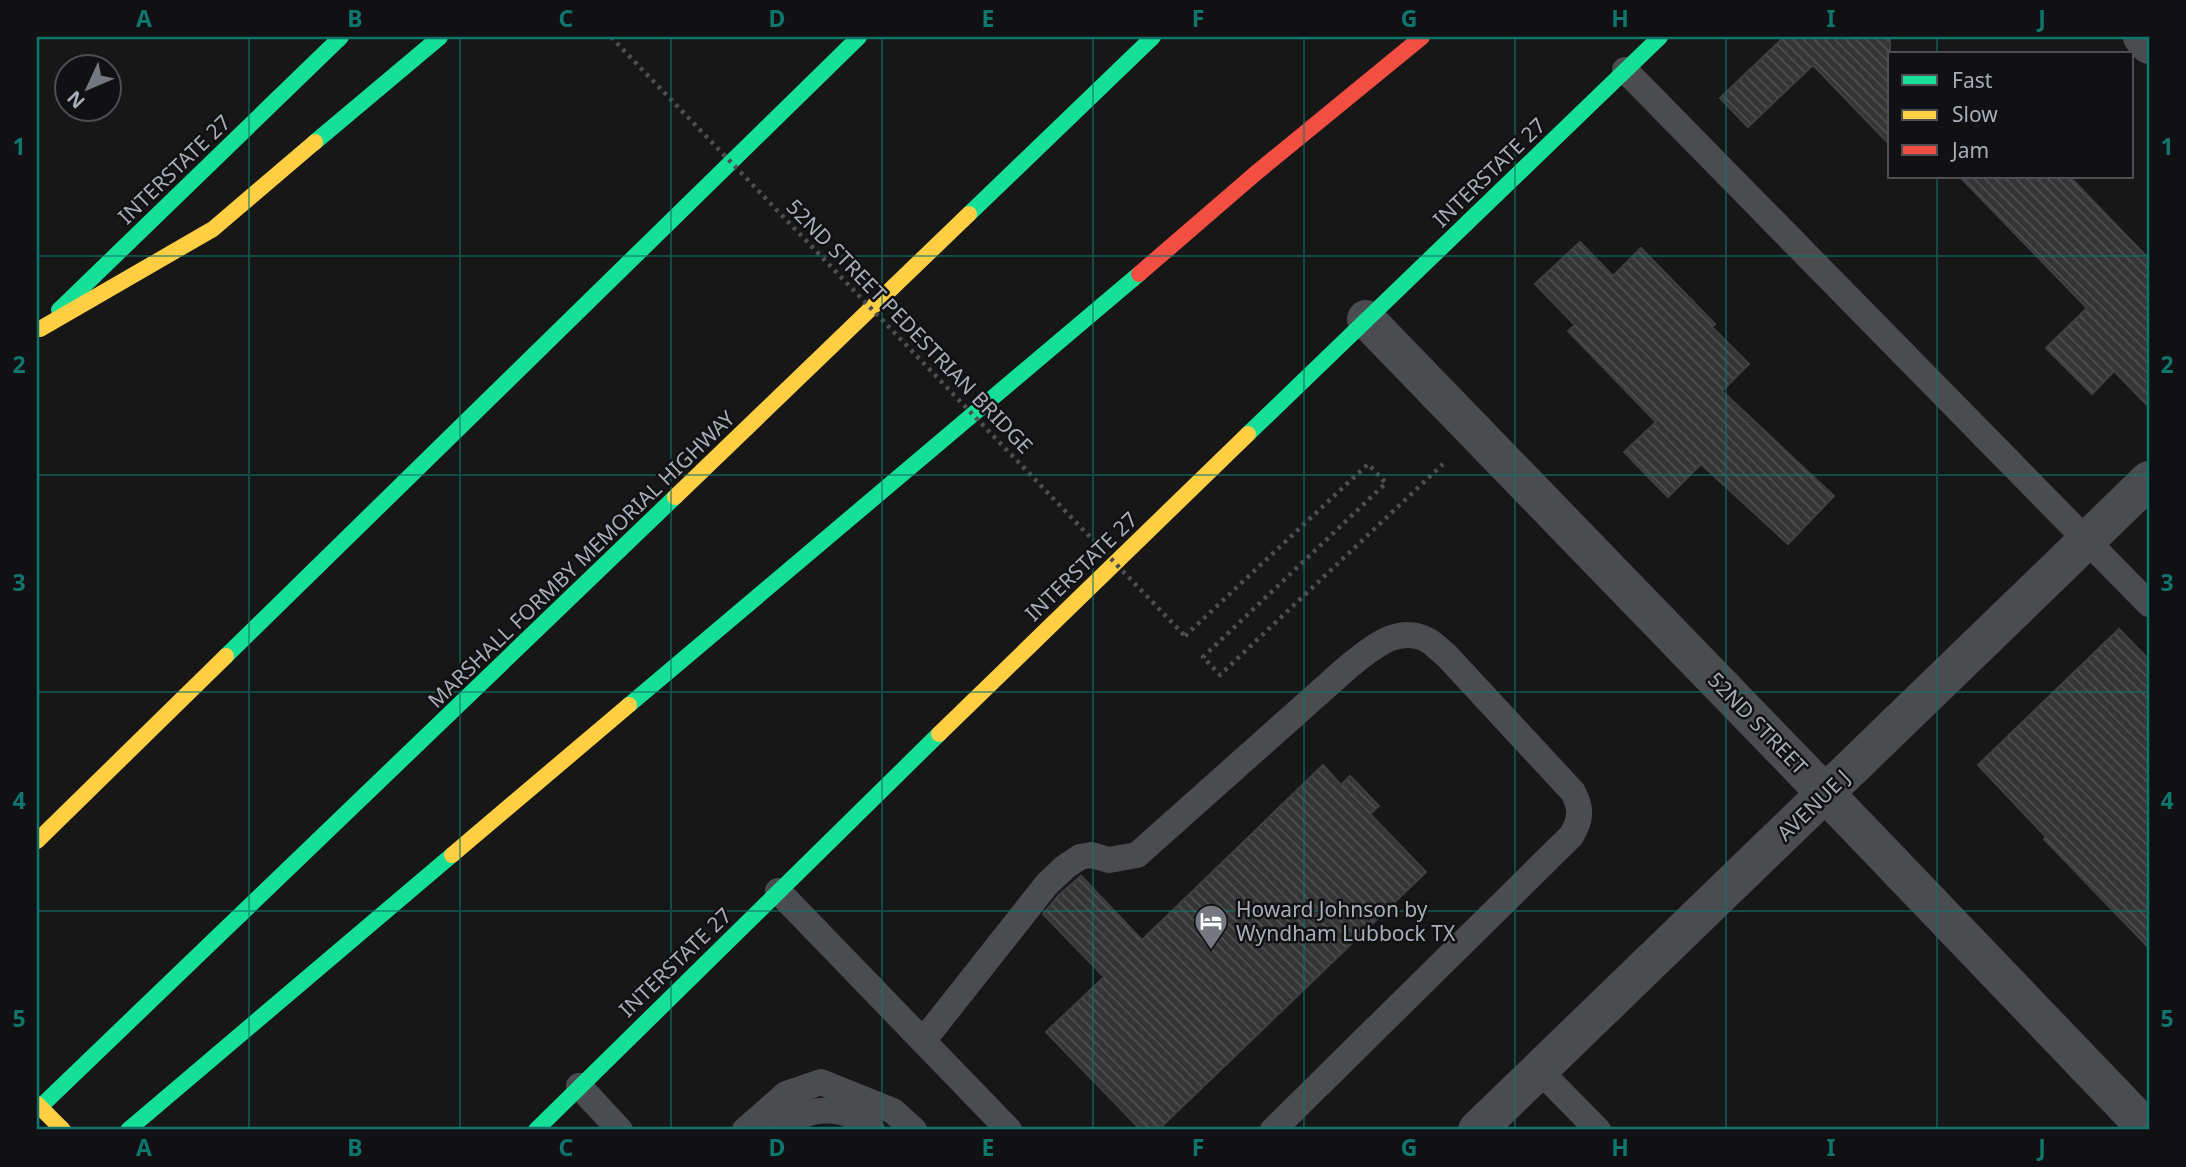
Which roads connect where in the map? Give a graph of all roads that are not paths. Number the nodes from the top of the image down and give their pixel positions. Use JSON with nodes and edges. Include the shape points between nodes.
{"nodes":[{"id":1,"x":341,"y":37,"type":"edge"},
{"id":2,"x":440,"y":37,"type":"edge"},
{"id":3,"x":859,"y":37,"type":"edge"},
{"id":4,"x":1153,"y":37,"type":"edge"},
{"id":5,"x":1422,"y":37,"type":"edge"},
{"id":6,"x":1660,"y":37,"type":"edge"},
{"id":7,"x":2141,"y":37,"type":"edge"},
{"id":8,"x":2149,"y":45,"type":"edge"},
{"id":9,"x":1625,"y":70,"type":"junction"},
{"id":10,"x":1366,"y":319,"type":"junction"},
{"id":11,"x":38,"y":330,"type":"edge"},
{"id":12,"x":2149,"y":480,"type":"edge"},
{"id":13,"x":2087,"y":540,"type":"junction"},
{"id":14,"x":2149,"y":604,"type":"edge"},
{"id":15,"x":1825,"y":793,"type":"junction"},
{"id":16,"x":37,"y":841,"type":"edge"},
{"id":17,"x":778,"y":891,"type":"junction"},
{"id":18,"x":923,"y":1041,"type":"junction"},
{"id":19,"x":1539,"y":1070,"type":"junction"},
{"id":20,"x":579,"y":1086,"type":"junction"},
{"id":21,"x":37,"y":1104,"type":"edge"},
{"id":22,"x":37,"y":1110,"type":"edge"},
{"id":23,"x":540,"y":1127,"type":"edge"},
{"id":24,"x":63,"y":1130,"type":"edge"},
{"id":25,"x":128,"y":1130,"type":"edge"},
{"id":26,"x":620,"y":1130,"type":"edge"},
{"id":27,"x":745,"y":1130,"type":"edge"},
{"id":28,"x":780,"y":1130,"type":"edge"},
{"id":29,"x":872,"y":1130,"type":"edge"},
{"id":30,"x":914,"y":1130,"type":"edge"},
{"id":31,"x":1009,"y":1130,"type":"edge"},
{"id":32,"x":1273,"y":1130,"type":"edge"},
{"id":33,"x":1477,"y":1130,"type":"edge"},
{"id":34,"x":1598,"y":1130,"type":"edge"},
{"id":35,"x":2148,"y":1130,"type":"edge"}],
"edges":[{"from":1,"to":11,"type":"main road","name":"INTERSTATE 27"},
{"from":2,"to":11,"type":"main road","via":[[213,229]]},
{"from":3,"to":16,"type":"main road"},
{"from":4,"to":22,"type":"main road","name":"MARSHALL FORMBY MEMORIAL HIGHWAY"},
{"from":5,"to":25,"type":"main road"},
{"from":6,"to":9,"type":"main road","name":"INTERSTATE 27"},
{"from":7,"to":8,"type":"street"},
{"from":9,"to":10,"type":"main road","name":"INTERSTATE 27"},
{"from":9,"to":13,"type":"lane"},
{"from":10,"to":15,"type":"street","name":"52ND STREET"},
{"from":10,"to":17,"type":"main road","name":"INTERSTATE 27"},
{"from":12,"to":13,"type":"street","name":"AVENUE J"},
{"from":13,"to":14,"type":"lane"},
{"from":13,"to":15,"type":"street","name":"AVENUE J"},
{"from":15,"to":19,"type":"street","name":"AVENUE J"},
{"from":15,"to":35,"type":"street","name":"52ND STREET"},
{"from":17,"to":18,"type":"lane"},
{"from":17,"to":20,"type":"main road","name":"INTERSTATE 27"},
{"from":18,"to":31,"type":"lane"},
{"from":18,"to":32,"type":"lane","via":[[1065,867],[1080,856],[1109,860],[1137,855],[1348,667],[1383,641],[1414,635],[1447,656],[1573,792],[1580,806],[1578,824],[1571,836]]},
{"from":19,"to":33,"type":"street","name":"AVENUE J"},
{"from":19,"to":34,"type":"lane"},
{"from":20,"to":23,"type":"main road","name":"INTERSTATE 27"},
{"from":20,"to":26,"type":"lane"},
{"from":21,"to":24,"type":"main road","bridge":true},
{"from":27,"to":30,"type":"lane","via":[[786,1094],[821,1082],[893,1111]]},
{"from":28,"to":29,"type":"lane","via":[[812,1110],[839,1111]]}]}
